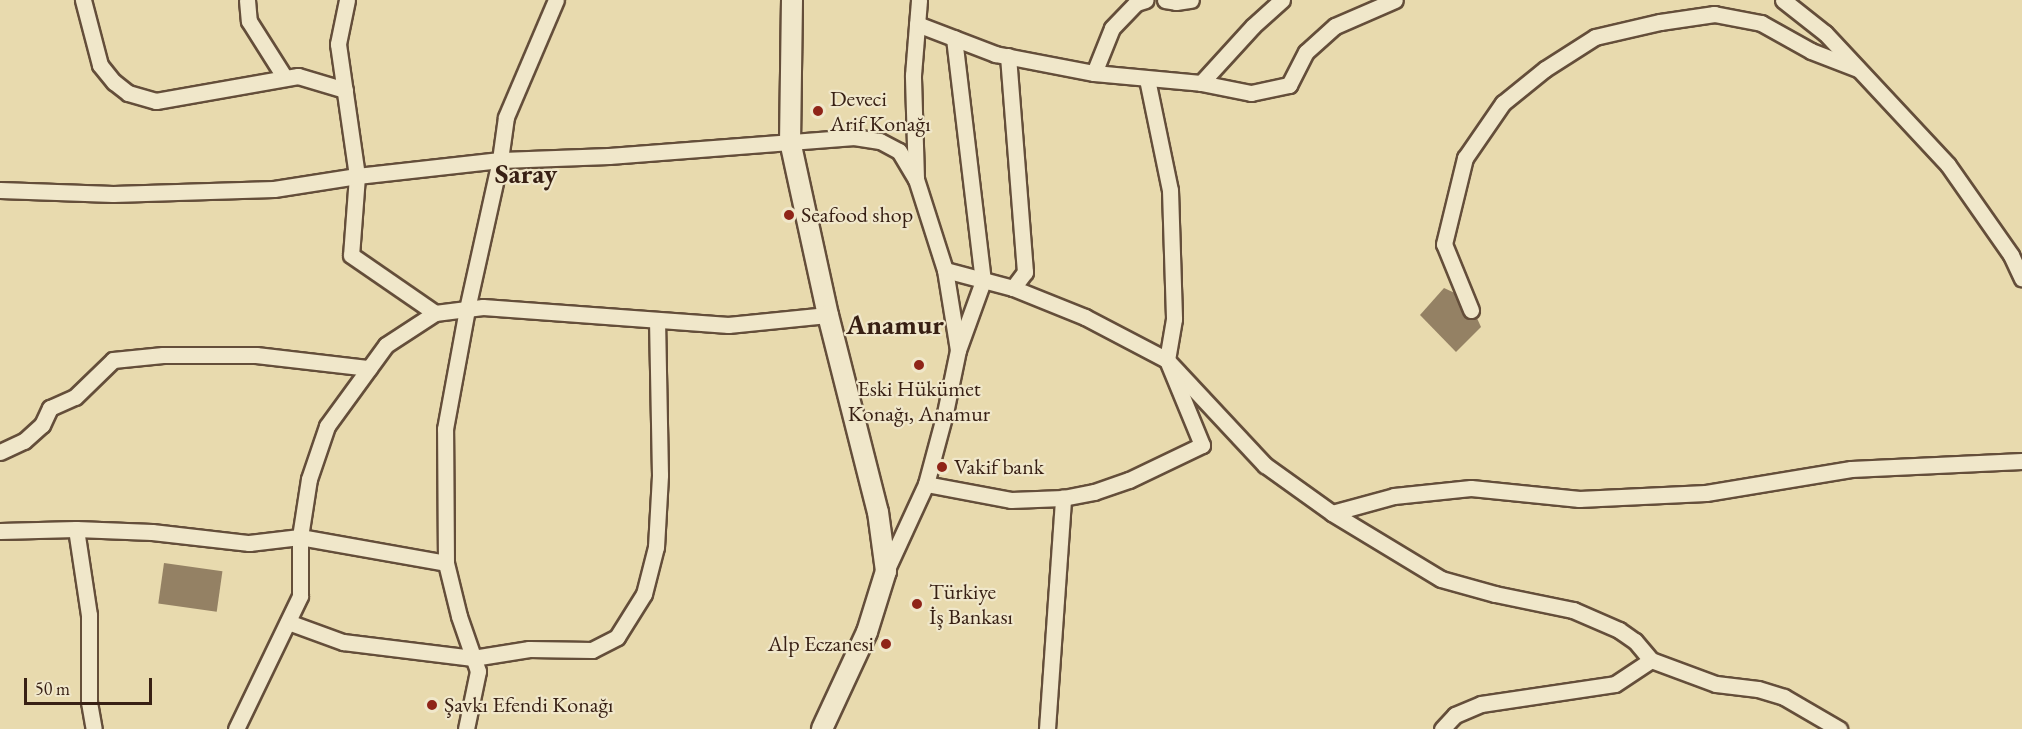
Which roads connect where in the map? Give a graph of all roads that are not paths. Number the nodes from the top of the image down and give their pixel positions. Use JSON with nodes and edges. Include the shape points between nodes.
{"nodes":[{"id":1,"x":83,"y":0,"type":"edge"},
{"id":2,"x":247,"y":0,"type":"edge"},
{"id":3,"x":347,"y":0,"type":"edge"},
{"id":4,"x":555,"y":0,"type":"edge"},
{"id":5,"x":792,"y":0,"type":"edge"},
{"id":6,"x":918,"y":0,"type":"edge"},
{"id":7,"x":1146,"y":0,"type":"edge"},
{"id":8,"x":1165,"y":0,"type":"edge"},
{"id":9,"x":1191,"y":0,"type":"edge"},
{"id":10,"x":1282,"y":0,"type":"edge"},
{"id":11,"x":1395,"y":0,"type":"edge"},
{"id":12,"x":1783,"y":0,"type":"edge"},
{"id":13,"x":917,"y":24,"type":"junction"},
{"id":14,"x":954,"y":38,"type":"junction"},
{"id":15,"x":1008,"y":56,"type":"junction"},
{"id":16,"x":1858,"y":69,"type":"junction"},
{"id":17,"x":1094,"y":73,"type":"junction"},
{"id":18,"x":285,"y":78,"type":"junction"},
{"id":19,"x":1147,"y":79,"type":"junction"},
{"id":20,"x":1201,"y":83,"type":"junction"},
{"id":21,"x":345,"y":90,"type":"junction"},
{"id":22,"x":790,"y":141,"type":"junction"},
{"id":23,"x":500,"y":160,"type":"junction"},
{"id":24,"x":357,"y":176,"type":"junction"},
{"id":25,"x":916,"y":179,"type":"junction"},
{"id":26,"x":0,"y":190,"type":"edge"},
{"id":27,"x":945,"y":270,"type":"junction"},
{"id":28,"x":2022,"y":279,"type":"edge"},
{"id":29,"x":983,"y":281,"type":"junction"},
{"id":30,"x":1013,"y":288,"type":"junction"},
{"id":31,"x":467,"y":309,"type":"junction"},
{"id":32,"x":1471,"y":310,"type":"dead end"},
{"id":33,"x":435,"y":313,"type":"junction"},
{"id":34,"x":828,"y":315,"type":"junction"},
{"id":35,"x":657,"y":321,"type":"junction"},
{"id":36,"x":958,"y":350,"type":"junction"},
{"id":37,"x":1167,"y":360,"type":"junction"},
{"id":38,"x":369,"y":368,"type":"junction"},
{"id":39,"x":0,"y":452,"type":"edge"},
{"id":40,"x":2022,"y":461,"type":"edge"},
{"id":41,"x":926,"y":484,"type":"junction"},
{"id":42,"x":1063,"y":498,"type":"junction"},
{"id":43,"x":1332,"y":513,"type":"junction"},
{"id":44,"x":76,"y":529,"type":"junction"},
{"id":45,"x":0,"y":531,"type":"edge"},
{"id":46,"x":300,"y":537,"type":"junction"},
{"id":47,"x":446,"y":563,"type":"junction"},
{"id":48,"x":886,"y":571,"type":"junction"},
{"id":49,"x":288,"y":622,"type":"junction"},
{"id":50,"x":473,"y":658,"type":"junction"},
{"id":51,"x":1651,"y":660,"type":"junction"},
{"id":52,"x":94,"y":729,"type":"edge"},
{"id":53,"x":236,"y":729,"type":"edge"},
{"id":54,"x":466,"y":729,"type":"edge"},
{"id":55,"x":822,"y":729,"type":"edge"},
{"id":56,"x":1047,"y":729,"type":"edge"},
{"id":57,"x":1442,"y":729,"type":"edge"},
{"id":58,"x":1839,"y":729,"type":"edge"}],
"edges":[{"from":1,"to":18,"type":"street","via":[[100,65],[128,93],[156,101]]},
{"from":2,"to":18,"type":"street","via":[[249,21]]},
{"from":3,"to":21,"type":"street","via":[[338,44]]},
{"from":4,"to":23,"type":"street","via":[[506,117]]},
{"from":5,"to":22,"type":"street"},
{"from":6,"to":13,"type":"street"},
{"from":7,"to":17,"type":"street","via":[[1136,3],[1112,28]]},
{"from":8,"to":9,"type":"street"},
{"from":10,"to":20,"type":"street"},
{"from":11,"to":20,"type":"street","via":[[1335,26],[1306,52],[1289,85],[1251,93]]},
{"from":12,"to":16,"type":"street","via":[[1825,33]]},
{"from":13,"to":14,"type":"street"},
{"from":13,"to":25,"type":"street","via":[[913,75]]},
{"from":14,"to":15,"type":"street"},
{"from":14,"to":29,"type":"street"},
{"from":15,"to":17,"type":"street"},
{"from":15,"to":30,"type":"street","via":[[1025,272]]},
{"from":16,"to":28,"type":"street","via":[[1948,165],[2012,255]]},
{"from":16,"to":32,"type":"street","via":[[1812,51],[1761,23],[1714,14],[1595,37],[1545,69],[1503,103],[1465,159],[1444,244]]},
{"from":17,"to":19,"type":"street"},
{"from":18,"to":21,"type":"street","via":[[298,76]]},
{"from":19,"to":20,"type":"street"},
{"from":19,"to":37,"type":"street","via":[[1170,190],[1174,319]]},
{"from":21,"to":24,"type":"street"},
{"from":22,"to":23,"type":"street","via":[[609,156]]},
{"from":22,"to":25,"type":"street","via":[[854,137],[880,141],[899,151]]},
{"from":22,"to":34,"type":"street"},
{"from":23,"to":24,"type":"street"},
{"from":23,"to":31,"type":"street"},
{"from":24,"to":26,"type":"street","via":[[274,189],[113,194]]},
{"from":24,"to":33,"type":"street","via":[[351,255]]},
{"from":25,"to":27,"type":"street"},
{"from":27,"to":29,"type":"street"},
{"from":27,"to":36,"type":"street"},
{"from":29,"to":30,"type":"street"},
{"from":29,"to":36,"type":"street"},
{"from":30,"to":37,"type":"street","via":[[1085,317]]},
{"from":31,"to":33,"type":"street"},
{"from":31,"to":35,"type":"street"},
{"from":31,"to":47,"type":"street","via":[[445,429]]},
{"from":33,"to":38,"type":"street","via":[[386,345]]},
{"from":34,"to":35,"type":"street","via":[[728,326]]},
{"from":34,"to":48,"type":"street","via":[[878,512]]},
{"from":35,"to":50,"type":"street","via":[[660,475],[656,547],[644,594],[617,637],[592,650],[529,649]]},
{"from":36,"to":41,"type":"street"},
{"from":37,"to":42,"type":"street","via":[[1202,445],[1129,480]]},
{"from":37,"to":43,"type":"street","via":[[1264,465]]},
{"from":38,"to":39,"type":"street","via":[[256,355],[163,355],[113,360],[75,396],[50,408],[42,425],[24,441]]},
{"from":38,"to":46,"type":"street","via":[[327,426],[309,479]]},
{"from":40,"to":43,"type":"street","via":[[1851,469],[1695,494],[1579,499],[1471,488],[1394,495]]},
{"from":41,"to":42,"type":"street","via":[[1011,500]]},
{"from":41,"to":48,"type":"street"},
{"from":42,"to":56,"type":"street"},
{"from":43,"to":51,"type":"street","via":[[1441,579],[1573,610],[1618,630],[1635,641]]},
{"from":44,"to":45,"type":"street"},
{"from":44,"to":46,"type":"street","via":[[152,532],[249,543]]},
{"from":44,"to":52,"type":"street","via":[[89,615],[89,702]]},
{"from":46,"to":47,"type":"street"},
{"from":46,"to":49,"type":"street","via":[[300,596]]},
{"from":47,"to":50,"type":"street"},
{"from":48,"to":55,"type":"street","via":[[867,632]]},
{"from":49,"to":50,"type":"street","via":[[343,642]]},
{"from":49,"to":53,"type":"street"},
{"from":50,"to":54,"type":"street","via":[[478,671]]},
{"from":51,"to":57,"type":"street","via":[[1615,684],[1481,704],[1455,715]]},
{"from":51,"to":58,"type":"street","via":[[1716,684],[1784,697]]}]}
